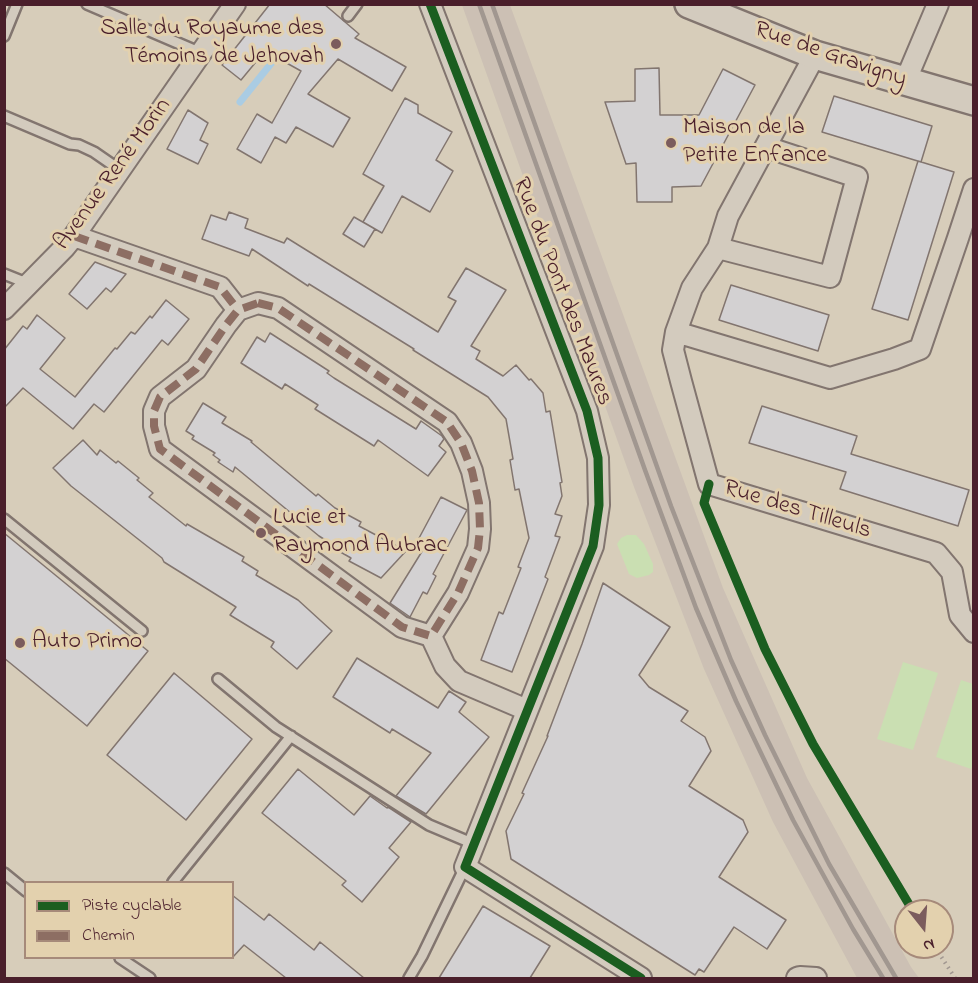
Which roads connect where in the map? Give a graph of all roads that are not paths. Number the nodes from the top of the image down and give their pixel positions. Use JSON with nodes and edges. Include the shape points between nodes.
{"nodes":[{"id":1,"x":17,"y":4,"type":"edge"},
{"id":2,"x":87,"y":4,"type":"edge"},
{"id":3,"x":235,"y":4,"type":"edge"},
{"id":4,"x":357,"y":4,"type":"edge"},
{"id":5,"x":430,"y":4,"type":"edge"},
{"id":6,"x":938,"y":4,"type":"edge"},
{"id":7,"x":703,"y":7,"type":"edge"},
{"id":8,"x":348,"y":16,"type":"dead end"},
{"id":9,"x":4,"y":36,"type":"edge"},
{"id":10,"x":201,"y":53,"type":"junction"},
{"id":11,"x":815,"y":55,"type":"junction"},
{"id":12,"x":905,"y":82,"type":"junction"},
{"id":13,"x":974,"y":101,"type":"edge"},
{"id":14,"x":4,"y":116,"type":"edge"},
{"id":15,"x":766,"y":147,"type":"junction"},
{"id":16,"x":120,"y":170,"type":"junction"},
{"id":17,"x":974,"y":189,"type":"edge"},
{"id":18,"x":74,"y":236,"type":"junction"},
{"id":19,"x":966,"y":241,"type":"edge"},
{"id":20,"x":718,"y":248,"type":"junction"},
{"id":21,"x":4,"y":274,"type":"edge"},
{"id":22,"x":29,"y":284,"type":"junction"},
{"id":23,"x":4,"y":309,"type":"edge"},
{"id":24,"x":238,"y":310,"type":"junction"},
{"id":25,"x":676,"y":332,"type":"junction"},
{"id":26,"x":4,"y":519,"type":"edge"},
{"id":27,"x":142,"y":631,"type":"dead end"},
{"id":28,"x":974,"y":632,"type":"edge"},
{"id":29,"x":431,"y":636,"type":"junction"},
{"id":30,"x":218,"y":679,"type":"dead end"},
{"id":31,"x":527,"y":710,"type":"junction"},
{"id":32,"x":291,"y":736,"type":"junction"},
{"id":33,"x":474,"y":844,"type":"junction"},
{"id":34,"x":465,"y":867,"type":"junction"},
{"id":35,"x":4,"y":873,"type":"edge"},
{"id":36,"x":173,"y":881,"type":"edge"},
{"id":37,"x":24,"y":889,"type":"edge"},
{"id":38,"x":123,"y":959,"type":"edge"},
{"id":39,"x":150,"y":978,"type":"edge"},
{"id":40,"x":409,"y":978,"type":"edge"},
{"id":41,"x":641,"y":978,"type":"edge"},
{"id":42,"x":797,"y":978,"type":"edge"},
{"id":43,"x":816,"y":978,"type":"edge"}],
"edges":[{"from":1,"to":9,"type":"lane"},
{"from":2,"to":10,"type":"lane"},
{"from":3,"to":10,"type":"street","name":"Avenue René Morin"},
{"from":4,"to":8,"type":"lane"},
{"from":5,"to":31,"type":"street","name":"Rue du Pont des Maures","via":[[587,411],[598,458],[599,505],[593,546]]},
{"from":6,"to":12,"type":"street"},
{"from":7,"to":11,"type":"street","name":"Rue de Gravigny"},
{"from":10,"to":16,"type":"street","name":"Avenue René Morin"},
{"from":11,"to":12,"type":"street","name":"Rue de Gravigny"},
{"from":11,"to":15,"type":"street","name":"Rue des Tilleuls"},
{"from":12,"to":13,"type":"street","name":"Rue de Gravigny"},
{"from":14,"to":16,"type":"lane","via":[[79,145]]},
{"from":15,"to":20,"type":"street","name":"Rue des Tilleuls","via":[[728,216]]},
{"from":15,"to":20,"type":"street","via":[[857,177],[830,277]]},
{"from":16,"to":18,"type":"street","name":"Avenue René Morin"},
{"from":17,"to":19,"type":"street"},
{"from":18,"to":22,"type":"street","name":"Avenue René Morin"},
{"from":18,"to":24,"type":"street","via":[[220,287]]},
{"from":19,"to":25,"type":"street","via":[[920,349],[894,359],[830,378]]},
{"from":20,"to":25,"type":"street","name":"Rue des Tilleuls","via":[[692,288]]},
{"from":21,"to":22,"type":"lane"},
{"from":22,"to":23,"type":"street","name":"Avenue René Morin"},
{"from":24,"to":29,"type":"street","via":[[258,303],[278,308],[447,422],[461,443],[479,503],[478,548],[458,593]]},
{"from":24,"to":29,"type":"street","via":[[196,369],[160,397],[154,411],[160,449],[402,627]]},
{"from":25,"to":28,"type":"street","name":"Rue des Tilleuls","via":[[673,350],[709,484],[936,553],[952,572],[960,615]]},
{"from":26,"to":27,"type":"lane"},
{"from":29,"to":31,"type":"street","via":[[445,666],[459,681]]},
{"from":30,"to":32,"type":"lane"},
{"from":31,"to":33,"type":"street","name":"Rue du Pont des Maures"},
{"from":32,"to":33,"type":"lane","via":[[429,825]]},
{"from":32,"to":36,"type":"lane"},
{"from":33,"to":34,"type":"street","name":"Rue du Pont des Maures"},
{"from":34,"to":40,"type":"lane"},
{"from":34,"to":41,"type":"street"},
{"from":35,"to":37,"type":"lane"},
{"from":38,"to":39,"type":"lane"},
{"from":42,"to":43,"type":"street"}]}
